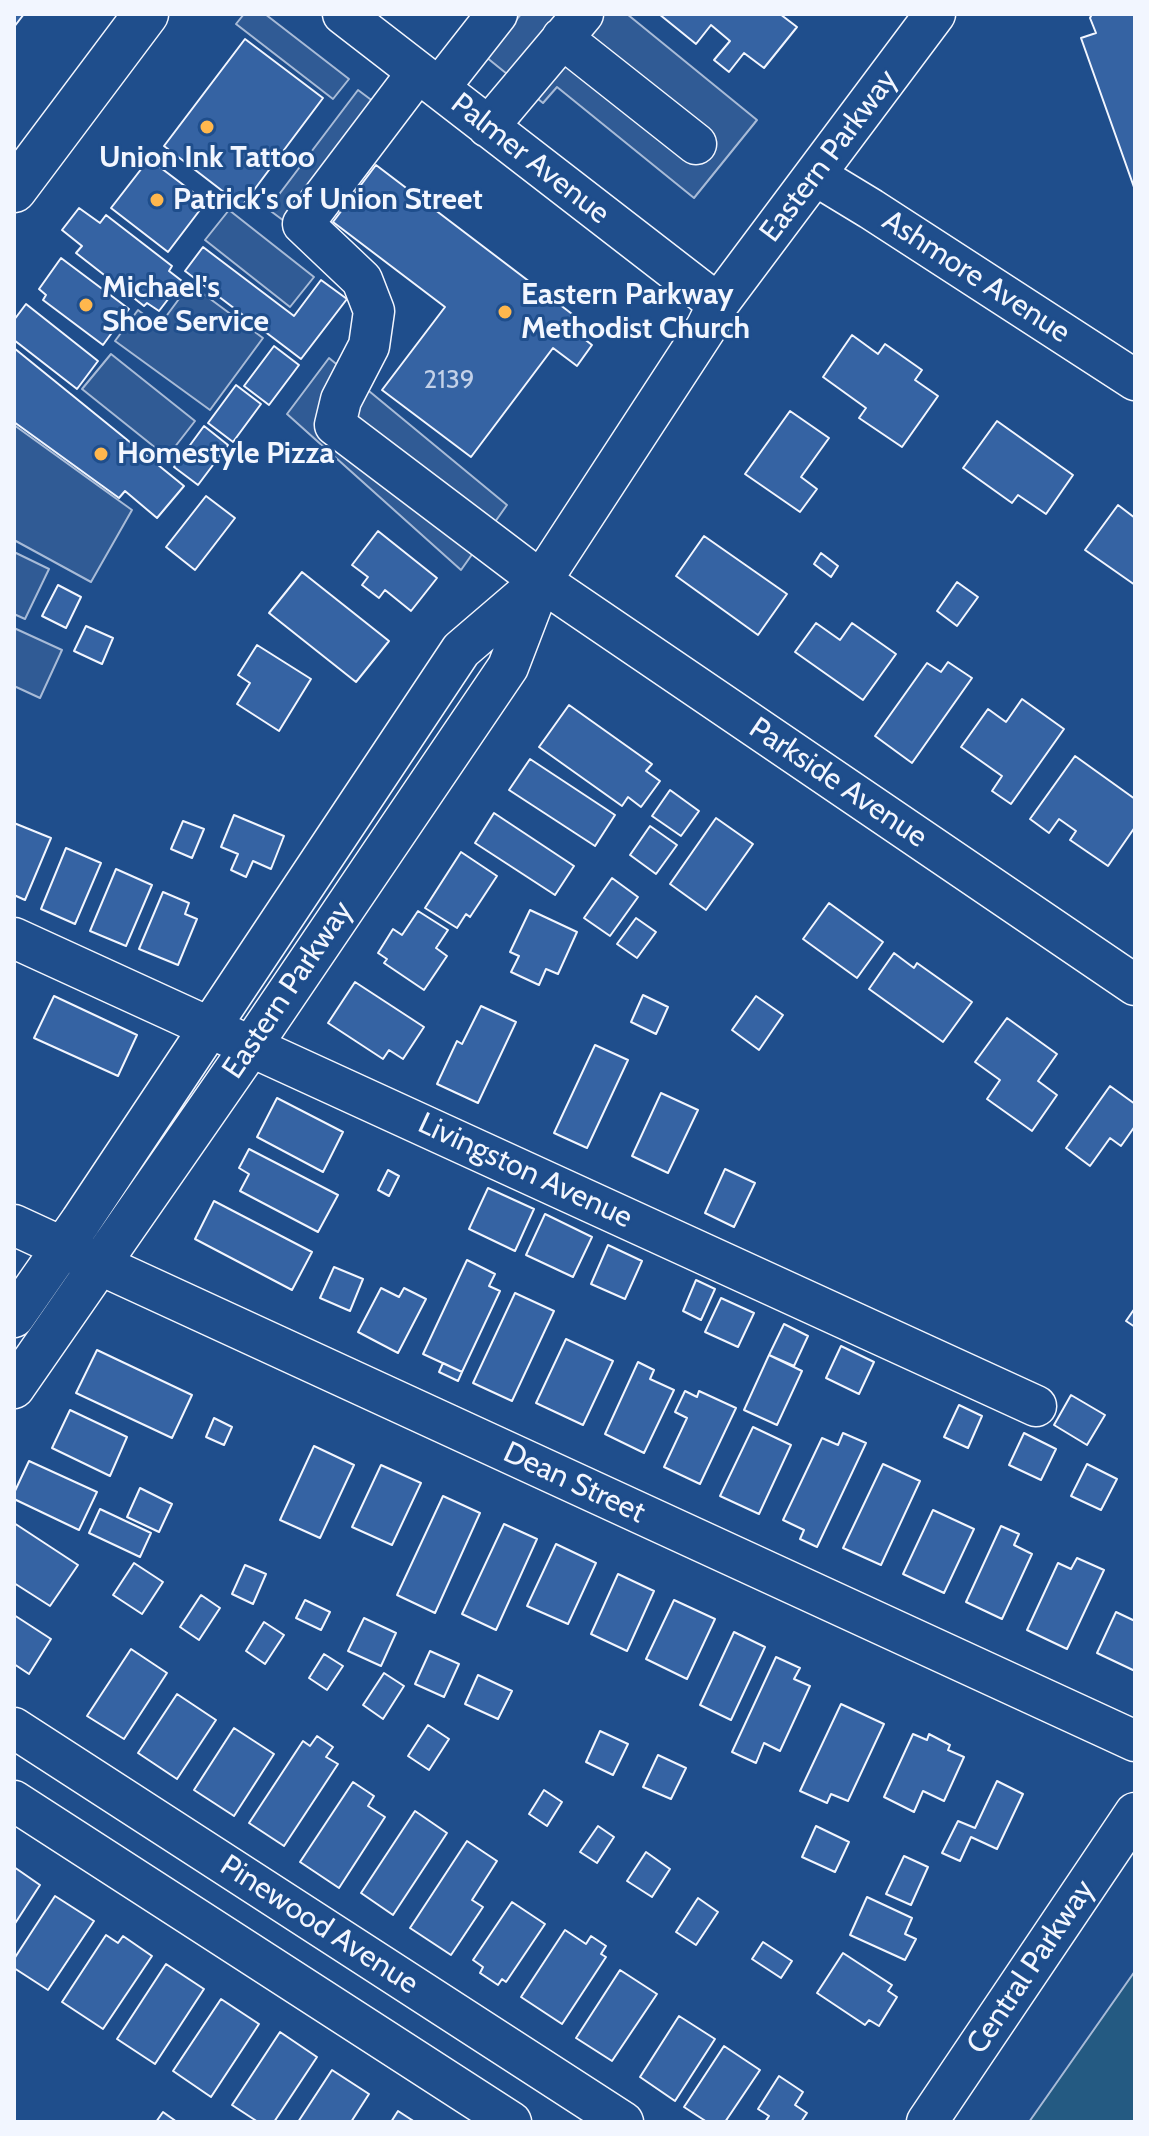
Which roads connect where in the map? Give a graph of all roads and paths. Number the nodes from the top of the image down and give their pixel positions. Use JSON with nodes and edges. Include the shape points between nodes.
{"nodes":[{"id":1,"x":146,"y":14,"type":"edge"},
{"id":2,"x":343,"y":14,"type":"edge"},
{"id":3,"x":497,"y":14,"type":"edge"},
{"id":4,"x":917,"y":20,"type":"edge"},
{"id":5,"x":572,"y":26,"type":"edge"},
{"id":6,"x":387,"y":27,"type":"edge"},
{"id":7,"x":428,"y":80,"type":"junction"},
{"id":8,"x":488,"y":127,"type":"junction"},
{"id":9,"x":696,"y":144,"type":"dead end"},
{"id":10,"x":815,"y":175,"type":"junction"},
{"id":11,"x":14,"y":190,"type":"edge"},
{"id":12,"x":718,"y":304,"type":"junction"},
{"id":13,"x":1135,"y":380,"type":"edge"},
{"id":14,"x":541,"y":581,"type":"junction"},
{"id":15,"x":14,"y":938,"type":"edge"},
{"id":16,"x":1135,"y":985,"type":"edge"},
{"id":17,"x":209,"y":1028,"type":"junction"},
{"id":18,"x":252,"y":1045,"type":"junction"},
{"id":19,"x":14,"y":1225,"type":"edge"},
{"id":20,"x":80,"y":1255,"type":"junction"},
{"id":21,"x":14,"y":1317,"type":"edge"},
{"id":22,"x":14,"y":1388,"type":"edge"},
{"id":23,"x":1036,"y":1406,"type":"dead end"},
{"id":24,"x":14,"y":1728,"type":"edge"},
{"id":25,"x":1135,"y":1741,"type":"edge"},
{"id":26,"x":14,"y":1801,"type":"edge"},
{"id":27,"x":1135,"y":1813,"type":"edge"},
{"id":28,"x":406,"y":1981,"type":"junction"},
{"id":29,"x":373,"y":2033,"type":"junction"},
{"id":30,"x":511,"y":2122,"type":"edge"},
{"id":31,"x":623,"y":2122,"type":"edge"},
{"id":32,"x":927,"y":2122,"type":"edge"}],
"edges":[{"from":1,"to":11,"type":"main road"},
{"from":2,"to":6,"type":"street","name":"Palmer Avenue"},
{"from":3,"to":7,"type":"street"},
{"from":4,"to":10,"type":"street","name":"Eastern Parkway"},
{"from":5,"to":8,"type":"street"},
{"from":5,"to":9,"type":"street"},
{"from":6,"to":7,"type":"street","name":"Palmer Avenue"},
{"from":7,"to":8,"type":"street","name":"Palmer Avenue"},
{"from":7,"to":14,"type":"street","name":"Parkside Avenue","via":[[303,224],[362,280],[374,311],[369,346],[341,400],[335,425]]},
{"from":8,"to":12,"type":"street","name":"Palmer Avenue"},
{"from":10,"to":12,"type":"street","name":"Eastern Parkway"},
{"from":10,"to":13,"type":"street","name":"Ashmore Avenue"},
{"from":12,"to":14,"type":"street","name":"Eastern Parkway"},
{"from":14,"to":16,"type":"street","name":"Parkside Avenue"},
{"from":14,"to":17,"type":"street","name":"Eastern Parkway","via":[[461,650]]},
{"from":14,"to":18,"type":"street","name":"Eastern Parkway","via":[[508,667]]},
{"from":15,"to":17,"type":"street","name":"Livingston Avenue"},
{"from":17,"to":18,"type":"street","name":"Livingston Avenue"},
{"from":17,"to":20,"type":"street","name":"Eastern Parkway"},
{"from":18,"to":20,"type":"street","name":"Eastern Parkway"},
{"from":18,"to":23,"type":"street","name":"Livingston Avenue"},
{"from":19,"to":20,"type":"street","name":"Dean Street"},
{"from":20,"to":21,"type":"street","name":"Eastern Parkway"},
{"from":20,"to":22,"type":"street","name":"Eastern Parkway"},
{"from":20,"to":25,"type":"street","name":"Dean Street"},
{"from":24,"to":28,"type":"street","name":"Pinewood Avenue"},
{"from":26,"to":29,"type":"street","name":"Pinewood Avenue"},
{"from":27,"to":32,"type":"street","name":"Central Parkway"},
{"from":28,"to":29,"type":"street"},
{"from":28,"to":31,"type":"street","name":"Pinewood Avenue"},
{"from":29,"to":30,"type":"street","name":"Pinewood Avenue"}]}
